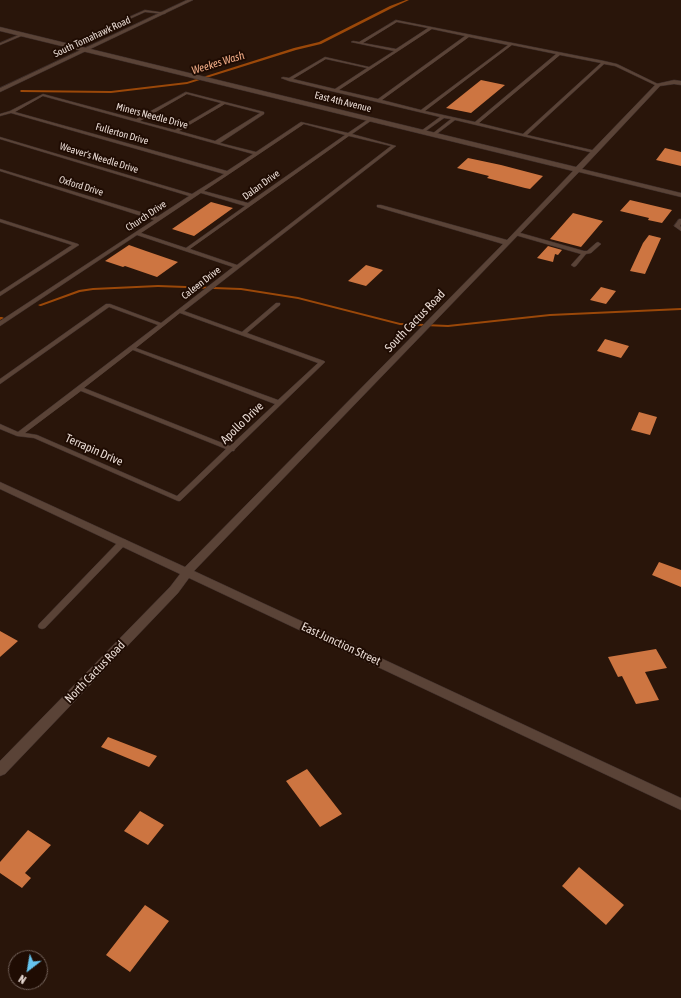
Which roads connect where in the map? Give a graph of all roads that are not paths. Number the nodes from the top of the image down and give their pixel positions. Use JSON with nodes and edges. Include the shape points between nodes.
{"nodes":[{"id":1,"x":192,"y":0,"type":"edge"},
{"id":2,"x":164,"y":13,"type":"junction"},
{"id":3,"x":111,"y":26,"type":"dead end"},
{"id":4,"x":431,"y":28,"type":"junction"},
{"id":5,"x":0,"y":29,"type":"edge"},
{"id":6,"x":24,"y":34,"type":"junction"},
{"id":7,"x":469,"y":35,"type":"junction"},
{"id":8,"x":354,"y":42,"type":"dead end"},
{"id":9,"x":360,"y":43,"type":"junction"},
{"id":10,"x":0,"y":44,"type":"edge"},
{"id":11,"x":511,"y":44,"type":"junction"},
{"id":12,"x":86,"y":50,"type":"junction"},
{"id":13,"x":396,"y":50,"type":"junction"},
{"id":14,"x":559,"y":54,"type":"junction"},
{"id":15,"x":604,"y":62,"type":"junction"},
{"id":16,"x":370,"y":68,"type":"junction"},
{"id":17,"x":283,"y":78,"type":"dead end"},
{"id":18,"x":288,"y":80,"type":"junction"},
{"id":19,"x":681,"y":83,"type":"edge"},
{"id":20,"x":658,"y":84,"type":"junction"},
{"id":21,"x":2,"y":89,"type":"edge"},
{"id":22,"x":335,"y":91,"type":"junction"},
{"id":23,"x":378,"y":101,"type":"junction"},
{"id":24,"x":224,"y":103,"type":"junction"},
{"id":25,"x":422,"y":111,"type":"junction"},
{"id":26,"x":11,"y":112,"type":"junction"},
{"id":27,"x":0,"y":115,"type":"edge"},
{"id":28,"x":443,"y":116,"type":"junction"},
{"id":29,"x":370,"y":119,"type":"junction"},
{"id":30,"x":454,"y":119,"type":"junction"},
{"id":31,"x":136,"y":121,"type":"junction"},
{"id":32,"x":476,"y":124,"type":"junction"},
{"id":33,"x":175,"y":132,"type":"junction"},
{"id":34,"x":423,"y":132,"type":"junction"},
{"id":35,"x":347,"y":134,"type":"junction"},
{"id":36,"x":434,"y":135,"type":"junction"},
{"id":37,"x":524,"y":136,"type":"junction"},
{"id":38,"x":0,"y":138,"type":"edge"},
{"id":39,"x":216,"y":143,"type":"junction"},
{"id":40,"x":594,"y":152,"type":"junction"},
{"id":41,"x":256,"y":154,"type":"junction"},
{"id":42,"x":0,"y":170,"type":"edge"},
{"id":43,"x":578,"y":170,"type":"junction"},
{"id":44,"x":227,"y":173,"type":"junction"},
{"id":45,"x":200,"y":191,"type":"junction"},
{"id":46,"x":681,"y":195,"type":"edge"},
{"id":47,"x":193,"y":196,"type":"junction"},
{"id":48,"x":248,"y":205,"type":"junction"},
{"id":49,"x":379,"y":206,"type":"dead end"},
{"id":50,"x":157,"y":219,"type":"junction"},
{"id":51,"x":0,"y":220,"type":"edge"},
{"id":52,"x":681,"y":220,"type":"edge"},
{"id":53,"x":681,"y":229,"type":"edge"},
{"id":54,"x":136,"y":233,"type":"junction"},
{"id":55,"x":517,"y":234,"type":"junction"},
{"id":56,"x":508,"y":243,"type":"junction"},
{"id":57,"x":598,"y":244,"type":"dead end"},
{"id":58,"x":186,"y":250,"type":"junction"},
{"id":59,"x":584,"y":253,"type":"junction"},
{"id":60,"x":574,"y":265,"type":"dead end"},
{"id":61,"x":238,"y":267,"type":"junction"},
{"id":62,"x":0,"y":294,"type":"edge"},
{"id":63,"x":278,"y":304,"type":"dead end"},
{"id":64,"x":179,"y":312,"type":"junction"},
{"id":65,"x":0,"y":324,"type":"edge"},
{"id":66,"x":162,"y":325,"type":"junction"},
{"id":67,"x":243,"y":334,"type":"junction"},
{"id":68,"x":132,"y":348,"type":"junction"},
{"id":69,"x":0,"y":382,"type":"edge"},
{"id":70,"x":80,"y":388,"type":"junction"},
{"id":71,"x":279,"y":403,"type":"junction"},
{"id":72,"x":0,"y":426,"type":"edge"},
{"id":73,"x":19,"y":435,"type":"junction"},
{"id":74,"x":232,"y":449,"type":"junction"},
{"id":75,"x":0,"y":485,"type":"edge"},
{"id":76,"x":178,"y":499,"type":"joint"},
{"id":77,"x":123,"y":542,"type":"junction"},
{"id":78,"x":187,"y":572,"type":"junction"},
{"id":79,"x":42,"y":626,"type":"dead end"},
{"id":80,"x":0,"y":770,"type":"edge"},
{"id":81,"x":681,"y":804,"type":"edge"}],
"edges":[{"from":1,"to":2,"type":"street","name":"South Tomahawk Road"},
{"from":2,"to":3,"type":"lane","via":[[145,11]]},
{"from":2,"to":12,"type":"street","name":"South Tomahawk Road"},
{"from":4,"to":7,"type":"lane"},
{"from":4,"to":9,"type":"lane","via":[[396,21]]},
{"from":4,"to":13,"type":"lane"},
{"from":5,"to":6,"type":"street","name":"East 4th Avenue"},
{"from":6,"to":10,"type":"lane"},
{"from":6,"to":12,"type":"street","name":"East 4th Avenue"},
{"from":7,"to":11,"type":"lane"},
{"from":7,"to":23,"type":"lane"},
{"from":8,"to":9,"type":"lane"},
{"from":9,"to":13,"type":"lane"},
{"from":11,"to":14,"type":"lane"},
{"from":11,"to":25,"type":"lane"},
{"from":12,"to":21,"type":"street","name":"South Tomahawk Road"},
{"from":12,"to":29,"type":"street","name":"East 4th Avenue"},
{"from":13,"to":16,"type":"lane"},
{"from":14,"to":15,"type":"lane"},
{"from":14,"to":32,"type":"lane"},
{"from":15,"to":20,"type":"lane"},
{"from":15,"to":37,"type":"lane"},
{"from":16,"to":18,"type":"lane","via":[[325,58]]},
{"from":16,"to":22,"type":"lane"},
{"from":17,"to":18,"type":"lane"},
{"from":18,"to":22,"type":"lane"},
{"from":19,"to":20,"type":"street"},
{"from":20,"to":40,"type":"street","name":"South Cactus Road"},
{"from":22,"to":23,"type":"lane"},
{"from":23,"to":25,"type":"lane"},
{"from":24,"to":31,"type":"lane","via":[[186,93]]},
{"from":24,"to":33,"type":"lane"},
{"from":24,"to":39,"type":"lane","via":[[263,113]]},
{"from":25,"to":28,"type":"lane"},
{"from":26,"to":27,"type":"lane"},
{"from":26,"to":31,"type":"lane","name":"Miners Needle Drive","via":[[43,96]]},
{"from":26,"to":44,"type":"lane","name":"Fullerton Drive"},
{"from":28,"to":30,"type":"lane"},
{"from":28,"to":34,"type":"lane"},
{"from":29,"to":34,"type":"street","name":"East 4th Avenue"},
{"from":29,"to":35,"type":"lane","name":"Dalan Drive"},
{"from":30,"to":32,"type":"lane"},
{"from":30,"to":36,"type":"lane"},
{"from":31,"to":33,"type":"lane","name":"Miners Needle Drive"},
{"from":32,"to":37,"type":"lane"},
{"from":33,"to":39,"type":"lane","name":"Miners Needle Drive"},
{"from":34,"to":36,"type":"street","name":"East 4th Avenue"},
{"from":35,"to":41,"type":"lane","name":"Church Drive","via":[[303,123]]},
{"from":35,"to":48,"type":"lane","name":"Dalan Drive"},
{"from":35,"to":61,"type":"lane","name":"Caleen Drive","via":[[394,146]]},
{"from":36,"to":43,"type":"street","name":"East 4th Avenue"},
{"from":37,"to":40,"type":"lane"},
{"from":38,"to":47,"type":"lane","name":"Weaver's Needle Drive"},
{"from":39,"to":41,"type":"lane","name":"Miners Needle Drive"},
{"from":40,"to":43,"type":"street","name":"South Cactus Road"},
{"from":41,"to":44,"type":"lane","name":"Church Drive"},
{"from":42,"to":50,"type":"lane","name":"Oxford Drive"},
{"from":43,"to":46,"type":"street","name":"East 4th Avenue"},
{"from":43,"to":55,"type":"street","name":"South Cactus Road"},
{"from":44,"to":45,"type":"lane","name":"Church Drive"},
{"from":45,"to":47,"type":"lane","name":"Church Drive"},
{"from":45,"to":48,"type":"lane"},
{"from":47,"to":50,"type":"lane","name":"Church Drive"},
{"from":48,"to":58,"type":"lane","name":"Dalan Drive"},
{"from":49,"to":56,"type":"street"},
{"from":50,"to":54,"type":"lane","name":"Church Drive"},
{"from":51,"to":62,"type":"lane","via":[[76,245]]},
{"from":52,"to":53,"type":"lane","via":[[677,226]]},
{"from":54,"to":58,"type":"lane"},
{"from":54,"to":65,"type":"lane","name":"Church Drive"},
{"from":55,"to":56,"type":"street","name":"South Cactus Road"},
{"from":55,"to":59,"type":"lane"},
{"from":56,"to":78,"type":"street","name":"South Cactus Road"},
{"from":57,"to":59,"type":"lane"},
{"from":58,"to":61,"type":"lane"},
{"from":59,"to":60,"type":"lane"},
{"from":61,"to":64,"type":"lane","name":"Caleen Drive"},
{"from":63,"to":67,"type":"lane"},
{"from":64,"to":66,"type":"lane","name":"Caleen Drive"},
{"from":64,"to":67,"type":"lane"},
{"from":66,"to":68,"type":"lane","name":"Caleen Drive"},
{"from":66,"to":69,"type":"lane","via":[[108,305]]},
{"from":67,"to":71,"type":"lane","name":"Apollo Drive","via":[[322,362]]},
{"from":68,"to":70,"type":"lane","name":"Caleen Drive"},
{"from":68,"to":71,"type":"lane"},
{"from":70,"to":73,"type":"lane","name":"Caleen Drive"},
{"from":70,"to":74,"type":"lane"},
{"from":71,"to":74,"type":"lane","name":"Apollo Drive"},
{"from":72,"to":73,"type":"lane","name":"Terrapin Drive"},
{"from":73,"to":76,"type":"lane","name":"Terrapin Drive","via":[[35,436]]},
{"from":74,"to":76,"type":"lane","name":"Apollo Drive"},
{"from":75,"to":77,"type":"street","name":"East Junction Street"},
{"from":77,"to":78,"type":"street","name":"East Junction Street"},
{"from":77,"to":79,"type":"lane"},
{"from":78,"to":80,"type":"street","name":"North Cactus Road","via":[[174,590]]},
{"from":78,"to":81,"type":"street","name":"East Junction Street"}]}
